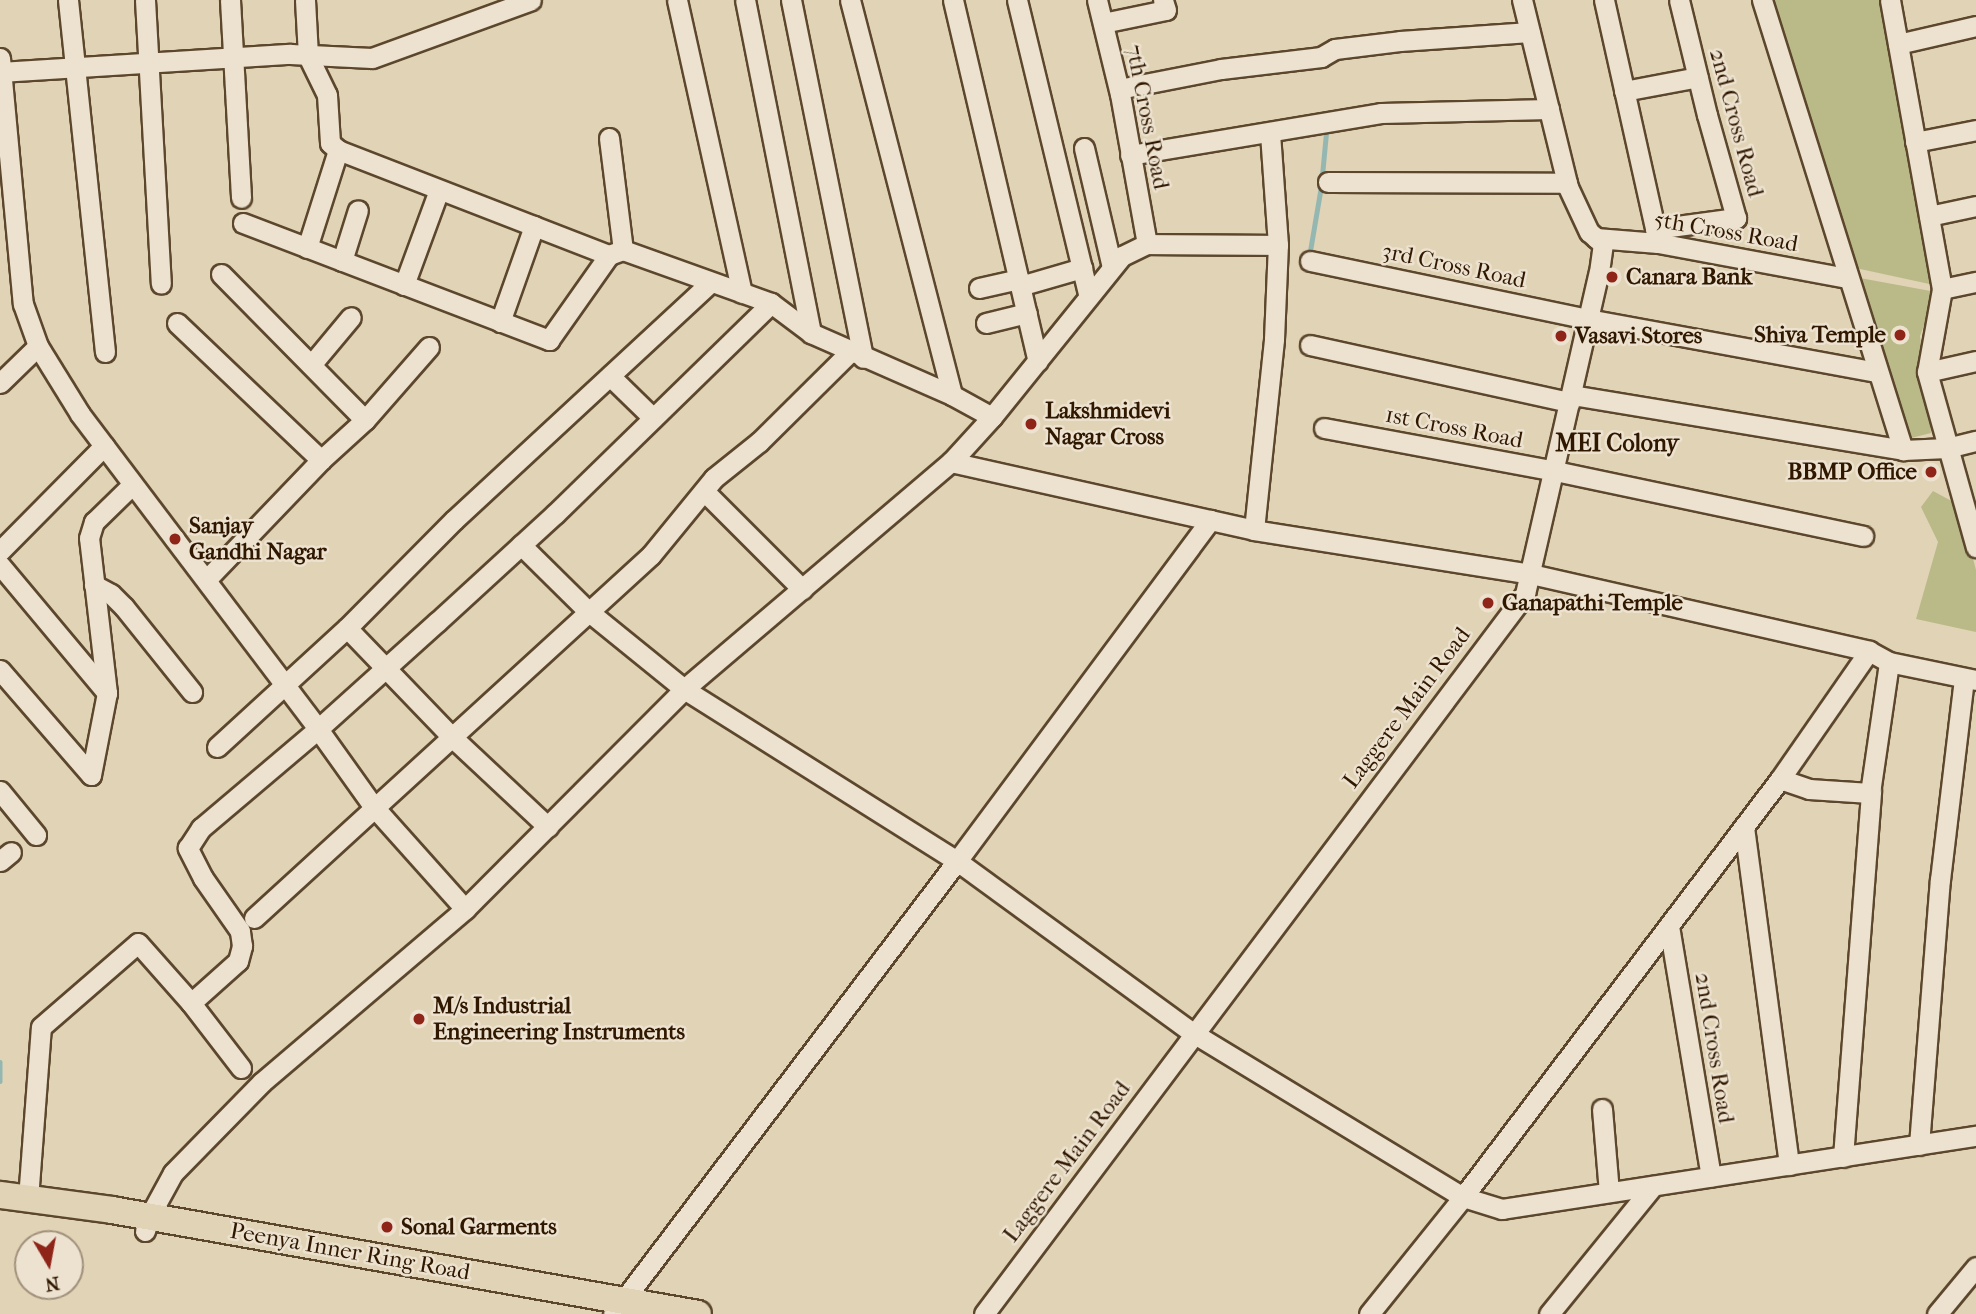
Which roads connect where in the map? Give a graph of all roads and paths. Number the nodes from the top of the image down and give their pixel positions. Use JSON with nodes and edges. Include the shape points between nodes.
{"nodes":[{"id":1,"x":68,"y":0,"type":"edge"},
{"id":2,"x":145,"y":0,"type":"edge"},
{"id":3,"x":230,"y":0,"type":"edge"},
{"id":4,"x":305,"y":0,"type":"edge"},
{"id":5,"x":531,"y":0,"type":"edge"},
{"id":6,"x":677,"y":0,"type":"edge"},
{"id":7,"x":745,"y":0,"type":"edge"},
{"id":8,"x":791,"y":0,"type":"edge"},
{"id":9,"x":850,"y":0,"type":"edge"},
{"id":10,"x":953,"y":0,"type":"edge"},
{"id":11,"x":1017,"y":0,"type":"edge"},
{"id":12,"x":1097,"y":0,"type":"edge"},
{"id":13,"x":1163,"y":0,"type":"edge"},
{"id":14,"x":1522,"y":0,"type":"edge"},
{"id":15,"x":1604,"y":0,"type":"edge"},
{"id":16,"x":1679,"y":0,"type":"edge"},
{"id":17,"x":1762,"y":0,"type":"edge"},
{"id":18,"x":1890,"y":0,"type":"edge"},
{"id":19,"x":488,"y":8,"type":"edge"},
{"id":20,"x":1103,"y":23,"type":"junction"},
{"id":21,"x":1976,"y":26,"type":"edge"},
{"id":22,"x":1530,"y":32,"type":"junction"},
{"id":23,"x":1898,"y":44,"type":"junction"},
{"id":24,"x":309,"y":56,"type":"junction"},
{"id":25,"x":234,"y":57,"type":"junction"},
{"id":26,"x":150,"y":62,"type":"junction"},
{"id":27,"x":1,"y":67,"type":"edge"},
{"id":28,"x":74,"y":68,"type":"junction"},
{"id":29,"x":1698,"y":77,"type":"junction"},
{"id":30,"x":1119,"y":89,"type":"junction"},
{"id":31,"x":1624,"y":91,"type":"junction"},
{"id":32,"x":1549,"y":109,"type":"junction"},
{"id":33,"x":1976,"y":130,"type":"edge"},
{"id":34,"x":1270,"y":134,"type":"junction"},
{"id":35,"x":609,"y":138,"type":"dead end"},
{"id":36,"x":1915,"y":142,"type":"junction"},
{"id":37,"x":1084,"y":148,"type":"dead end"},
{"id":38,"x":338,"y":150,"type":"junction"},
{"id":39,"x":1130,"y":155,"type":"junction"},
{"id":40,"x":1328,"y":182,"type":"dead end"},
{"id":41,"x":1567,"y":183,"type":"junction"},
{"id":42,"x":439,"y":190,"type":"junction"},
{"id":43,"x":241,"y":198,"type":"dead end"},
{"id":44,"x":1976,"y":206,"type":"edge"},
{"id":45,"x":358,"y":210,"type":"dead end"},
{"id":46,"x":1929,"y":216,"type":"junction"},
{"id":47,"x":243,"y":223,"type":"dead end"},
{"id":48,"x":534,"y":226,"type":"junction"},
{"id":49,"x":1656,"y":236,"type":"junction"},
{"id":50,"x":8,"y":237,"type":"edge"},
{"id":51,"x":1596,"y":238,"type":"junction"},
{"id":52,"x":1147,"y":244,"type":"junction"},
{"id":53,"x":1278,"y":245,"type":"junction"},
{"id":54,"x":307,"y":248,"type":"junction"},
{"id":55,"x":616,"y":253,"type":"junction"},
{"id":56,"x":342,"y":261,"type":"junction"},
{"id":57,"x":1310,"y":261,"type":"dead end"},
{"id":58,"x":1112,"y":267,"type":"junction"},
{"id":59,"x":1082,"y":268,"type":"junction"},
{"id":60,"x":221,"y":274,"type":"dead end"},
{"id":61,"x":1847,"y":278,"type":"junction"},
{"id":62,"x":1020,"y":282,"type":"junction"},
{"id":63,"x":1976,"y":282,"type":"edge"},
{"id":64,"x":710,"y":283,"type":"junction"},
{"id":65,"x":161,"y":284,"type":"dead end"},
{"id":66,"x":404,"y":285,"type":"junction"},
{"id":67,"x":979,"y":288,"type":"dead end"},
{"id":68,"x":1942,"y":289,"type":"junction"},
{"id":69,"x":742,"y":293,"type":"junction"},
{"id":70,"x":1088,"y":294,"type":"junction"},
{"id":71,"x":771,"y":303,"type":"junction"},
{"id":72,"x":1027,"y":313,"type":"junction"},
{"id":73,"x":351,"y":317,"type":"dead end"},
{"id":74,"x":1588,"y":320,"type":"junction"},
{"id":75,"x":500,"y":322,"type":"junction"},
{"id":76,"x":177,"y":323,"type":"dead end"},
{"id":77,"x":986,"y":323,"type":"dead end"},
{"id":78,"x":811,"y":333,"type":"junction"},
{"id":79,"x":1310,"y":345,"type":"dead end"},
{"id":80,"x":38,"y":346,"type":"junction"},
{"id":81,"x":429,"y":347,"type":"dead end"},
{"id":82,"x":105,"y":352,"type":"dead end"},
{"id":83,"x":857,"y":355,"type":"junction"},
{"id":84,"x":1038,"y":361,"type":"junction"},
{"id":85,"x":1976,"y":361,"type":"edge"},
{"id":86,"x":311,"y":365,"type":"junction"},
{"id":87,"x":1877,"y":372,"type":"junction"},
{"id":88,"x":1927,"y":372,"type":"junction"},
{"id":89,"x":610,"y":376,"type":"junction"},
{"id":90,"x":0,"y":383,"type":"edge"},
{"id":91,"x":951,"y":395,"type":"junction"},
{"id":92,"x":1571,"y":398,"type":"junction"},
{"id":93,"x":992,"y":416,"type":"junction"},
{"id":94,"x":653,"y":418,"type":"junction"},
{"id":95,"x":365,"y":420,"type":"junction"},
{"id":96,"x":1324,"y":428,"type":"dead end"},
{"id":97,"x":1976,"y":441,"type":"edge"},
{"id":98,"x":104,"y":446,"type":"junction"},
{"id":99,"x":1947,"y":449,"type":"junction"},
{"id":100,"x":1903,"y":450,"type":"junction"},
{"id":101,"x":321,"y":460,"type":"junction"},
{"id":102,"x":951,"y":462,"type":"junction"},
{"id":103,"x":1555,"y":471,"type":"junction"},
{"id":104,"x":133,"y":484,"type":"junction"},
{"id":105,"x":704,"y":491,"type":"junction"},
{"id":106,"x":1210,"y":520,"type":"junction"},
{"id":107,"x":1254,"y":530,"type":"junction"},
{"id":108,"x":1863,"y":536,"type":"dead end"},
{"id":109,"x":1975,"y":543,"type":"edge"},
{"id":110,"x":521,"y":545,"type":"junction"},
{"id":111,"x":0,"y":551,"type":"edge"},
{"id":112,"x":0,"y":565,"type":"edge"},
{"id":113,"x":1531,"y":574,"type":"junction"},
{"id":114,"x":205,"y":580,"type":"junction"},
{"id":115,"x":93,"y":586,"type":"junction"},
{"id":116,"x":802,"y":589,"type":"junction"},
{"id":117,"x":589,"y":611,"type":"junction"},
{"id":118,"x":347,"y":628,"type":"junction"},
{"id":119,"x":1869,"y":651,"type":"junction"},
{"id":120,"x":1889,"y":662,"type":"junction"},
{"id":121,"x":385,"y":668,"type":"junction"},
{"id":122,"x":0,"y":670,"type":"edge"},
{"id":123,"x":1970,"y":679,"type":"edge"},
{"id":124,"x":285,"y":685,"type":"junction"},
{"id":125,"x":684,"y":689,"type":"junction"},
{"id":126,"x":192,"y":692,"type":"dead end"},
{"id":127,"x":107,"y":694,"type":"junction"},
{"id":128,"x":318,"y":729,"type":"junction"},
{"id":129,"x":453,"y":738,"type":"junction"},
{"id":130,"x":217,"y":747,"type":"dead end"},
{"id":131,"x":1780,"y":779,"type":"junction"},
{"id":132,"x":0,"y":791,"type":"edge"},
{"id":133,"x":1871,"y":791,"type":"junction"},
{"id":134,"x":373,"y":806,"type":"junction"},
{"id":135,"x":548,"y":827,"type":"junction"},
{"id":136,"x":1744,"y":827,"type":"junction"},
{"id":137,"x":36,"y":835,"type":"dead end"},
{"id":138,"x":957,"y":861,"type":"junction"},
{"id":139,"x":465,"y":909,"type":"junction"},
{"id":140,"x":254,"y":918,"type":"dead end"},
{"id":141,"x":1669,"y":926,"type":"junction"},
{"id":142,"x":191,"y":1003,"type":"junction"},
{"id":143,"x":1193,"y":1032,"type":"junction"},
{"id":144,"x":241,"y":1068,"type":"dead end"},
{"id":145,"x":1602,"y":1109,"type":"dead end"},
{"id":146,"x":1976,"y":1136,"type":"edge"},
{"id":147,"x":1919,"y":1145,"type":"junction"},
{"id":148,"x":1843,"y":1157,"type":"junction"},
{"id":149,"x":1788,"y":1165,"type":"junction"},
{"id":150,"x":1711,"y":1177,"type":"junction"},
{"id":151,"x":1653,"y":1186,"type":"junction"},
{"id":152,"x":1609,"y":1192,"type":"junction"},
{"id":153,"x":0,"y":1195,"type":"edge"},
{"id":154,"x":1464,"y":1196,"type":"junction"},
{"id":155,"x":28,"y":1199,"type":"junction"},
{"id":156,"x":0,"y":1212,"type":"edge"},
{"id":157,"x":147,"y":1224,"type":"junction"},
{"id":158,"x":1976,"y":1267,"type":"edge"},
{"id":159,"x":618,"y":1310,"type":"edge"},
{"id":160,"x":1948,"y":1310,"type":"edge"},
{"id":161,"x":698,"y":1314,"type":"edge"},
{"id":162,"x":984,"y":1314,"type":"edge"},
{"id":163,"x":1369,"y":1314,"type":"edge"},
{"id":164,"x":1549,"y":1314,"type":"edge"}],
"edges":[{"from":1,"to":28,"type":"street"},
{"from":2,"to":26,"type":"street"},
{"from":3,"to":25,"type":"street"},
{"from":4,"to":24,"type":"street"},
{"from":5,"to":19,"type":"street"},
{"from":6,"to":69,"type":"street"},
{"from":7,"to":78,"type":"street"},
{"from":8,"to":83,"type":"street"},
{"from":9,"to":91,"type":"street"},
{"from":10,"to":62,"type":"street"},
{"from":11,"to":59,"type":"street"},
{"from":12,"to":20,"type":"street","name":"7th Cross Road"},
{"from":13,"to":20,"type":"street","via":[[1166,10]]},
{"from":14,"to":22,"type":"street","name":"Laggere Main Road"},
{"from":15,"to":31,"type":"street"},
{"from":16,"to":29,"type":"street","name":"2nd Cross Road"},
{"from":17,"to":61,"type":"street"},
{"from":18,"to":23,"type":"street"},
{"from":19,"to":24,"type":"street","via":[[372,58]]},
{"from":20,"to":30,"type":"street","name":"7th Cross Road"},
{"from":21,"to":23,"type":"street"},
{"from":22,"to":30,"type":"street","via":[[1335,49],[1321,57],[1221,69]]},
{"from":22,"to":32,"type":"street","name":"Laggere Main Road"},
{"from":23,"to":36,"type":"street"},
{"from":24,"to":25,"type":"street"},
{"from":24,"to":38,"type":"street","via":[[327,95],[330,143]]},
{"from":25,"to":26,"type":"street"},
{"from":25,"to":43,"type":"street"},
{"from":26,"to":28,"type":"street"},
{"from":26,"to":65,"type":"street"},
{"from":27,"to":28,"type":"street"},
{"from":27,"to":50,"type":"street"},
{"from":28,"to":82,"type":"street"},
{"from":29,"to":31,"type":"street"},
{"from":29,"to":49,"type":"street","name":"2nd Cross Road","via":[[1736,218]]},
{"from":30,"to":39,"type":"street","name":"7th Cross Road"},
{"from":31,"to":49,"type":"street"},
{"from":32,"to":34,"type":"street","via":[[1381,113]]},
{"from":32,"to":41,"type":"street","name":"Laggere Main Road"},
{"from":33,"to":36,"type":"street"},
{"from":34,"to":39,"type":"street"},
{"from":34,"to":53,"type":"street"},
{"from":35,"to":55,"type":"street"},
{"from":36,"to":46,"type":"street"},
{"from":37,"to":58,"type":"street"},
{"from":38,"to":42,"type":"street"},
{"from":38,"to":54,"type":"street"},
{"from":39,"to":52,"type":"street","name":"7th Cross Road"},
{"from":40,"to":41,"type":"street"},
{"from":41,"to":51,"type":"street","name":"Laggere Main Road"},
{"from":42,"to":48,"type":"street"},
{"from":42,"to":66,"type":"street"},
{"from":44,"to":46,"type":"street"},
{"from":45,"to":56,"type":"street"},
{"from":46,"to":68,"type":"street"},
{"from":47,"to":54,"type":"street"},
{"from":48,"to":55,"type":"street"},
{"from":48,"to":75,"type":"street"},
{"from":49,"to":51,"type":"street","name":"5th Cross Road"},
{"from":49,"to":61,"type":"street","name":"5th Cross Road"},
{"from":50,"to":80,"type":"street"},
{"from":51,"to":74,"type":"street","name":"Laggere Main Road","via":[[1603,244]]},
{"from":52,"to":53,"type":"street"},
{"from":52,"to":58,"type":"street","via":[[1122,256]]},
{"from":53,"to":107,"type":"street","via":[[1274,339]]},
{"from":54,"to":56,"type":"street"},
{"from":55,"to":64,"type":"street"},
{"from":55,"to":75,"type":"street","via":[[548,340]]},
{"from":56,"to":66,"type":"street"},
{"from":57,"to":74,"type":"street","name":"3rd Cross Road"},
{"from":58,"to":70,"type":"street"},
{"from":59,"to":62,"type":"street"},
{"from":59,"to":70,"type":"street"},
{"from":60,"to":86,"type":"street"},
{"from":61,"to":87,"type":"street"},
{"from":62,"to":67,"type":"street"},
{"from":62,"to":72,"type":"street"},
{"from":63,"to":68,"type":"street"},
{"from":64,"to":69,"type":"street"},
{"from":64,"to":89,"type":"street"},
{"from":66,"to":75,"type":"street"},
{"from":68,"to":88,"type":"street"},
{"from":69,"to":71,"type":"street"},
{"from":70,"to":84,"type":"street"},
{"from":71,"to":78,"type":"street"},
{"from":71,"to":94,"type":"street"},
{"from":72,"to":77,"type":"street"},
{"from":72,"to":84,"type":"street"},
{"from":73,"to":86,"type":"street"},
{"from":74,"to":87,"type":"street","name":"3rd Cross Road"},
{"from":74,"to":92,"type":"street","name":"Laggere Main Road"},
{"from":76,"to":101,"type":"street"},
{"from":78,"to":83,"type":"street"},
{"from":79,"to":92,"type":"street"},
{"from":80,"to":90,"type":"street"},
{"from":80,"to":98,"type":"street"},
{"from":81,"to":95,"type":"street"},
{"from":83,"to":91,"type":"street"},
{"from":83,"to":105,"type":"street"},
{"from":84,"to":93,"type":"street"},
{"from":85,"to":88,"type":"street"},
{"from":86,"to":95,"type":"street"},
{"from":87,"to":100,"type":"street"},
{"from":88,"to":99,"type":"street"},
{"from":89,"to":94,"type":"street"},
{"from":89,"to":118,"type":"street","via":[[454,520]]},
{"from":91,"to":93,"type":"street"},
{"from":92,"to":100,"type":"street"},
{"from":92,"to":103,"type":"street","name":"Laggere Main Road"},
{"from":93,"to":102,"type":"street"},
{"from":94,"to":110,"type":"street"},
{"from":95,"to":101,"type":"street"},
{"from":96,"to":103,"type":"street","name":"1st Cross Road"},
{"from":97,"to":99,"type":"street"},
{"from":98,"to":104,"type":"street"},
{"from":98,"to":111,"type":"street"},
{"from":99,"to":100,"type":"street"},
{"from":99,"to":109,"type":"street"},
{"from":101,"to":114,"type":"street"},
{"from":102,"to":106,"type":"street"},
{"from":102,"to":116,"type":"street"},
{"from":103,"to":108,"type":"street","name":"1st Cross Road"},
{"from":103,"to":113,"type":"street","name":"Laggere Main Road"},
{"from":104,"to":114,"type":"street"},
{"from":104,"to":115,"type":"street","via":[[94,522],[89,538]]},
{"from":105,"to":116,"type":"street"},
{"from":105,"to":117,"type":"street","via":[[651,555]]},
{"from":106,"to":107,"type":"street"},
{"from":106,"to":138,"type":"street"},
{"from":107,"to":113,"type":"street"},
{"from":110,"to":117,"type":"street"},
{"from":110,"to":121,"type":"street"},
{"from":112,"to":127,"type":"street"},
{"from":113,"to":119,"type":"street"},
{"from":113,"to":143,"type":"street","name":"Laggere Main Road","via":[[1525,594]]},
{"from":114,"to":124,"type":"street"},
{"from":115,"to":126,"type":"street","via":[[124,607]]},
{"from":115,"to":127,"type":"street"},
{"from":116,"to":125,"type":"street"},
{"from":117,"to":125,"type":"street"},
{"from":117,"to":129,"type":"street"},
{"from":118,"to":121,"type":"street"},
{"from":118,"to":124,"type":"street"},
{"from":119,"to":120,"type":"street"},
{"from":119,"to":131,"type":"street"},
{"from":120,"to":123,"type":"street"},
{"from":120,"to":133,"type":"street"},
{"from":121,"to":128,"type":"street"},
{"from":121,"to":129,"type":"street"},
{"from":122,"to":127,"type":"street","via":[[91,775]]},
{"from":123,"to":147,"type":"street","via":[[1940,880]]},
{"from":124,"to":128,"type":"street"},
{"from":124,"to":130,"type":"street"},
{"from":125,"to":135,"type":"street"},
{"from":125,"to":138,"type":"street"},
{"from":128,"to":134,"type":"street"},
{"from":128,"to":142,"type":"street","via":[[201,828],[188,848],[240,932],[242,946],[238,961]]},
{"from":129,"to":134,"type":"street"},
{"from":129,"to":135,"type":"street"},
{"from":131,"to":133,"type":"street","via":[[1810,789]]},
{"from":131,"to":136,"type":"street"},
{"from":132,"to":137,"type":"street"},
{"from":133,"to":148,"type":"street"},
{"from":134,"to":139,"type":"street"},
{"from":134,"to":140,"type":"street"},
{"from":135,"to":139,"type":"street"},
{"from":136,"to":141,"type":"street"},
{"from":136,"to":149,"type":"street"},
{"from":138,"to":143,"type":"street"},
{"from":138,"to":159,"type":"street"},
{"from":139,"to":157,"type":"street","via":[[262,1082],[173,1172]]},
{"from":141,"to":150,"type":"street","name":"2nd Cross Road"},
{"from":141,"to":154,"type":"street"},
{"from":142,"to":144,"type":"street"},
{"from":142,"to":155,"type":"street","via":[[138,943],[41,1027]]},
{"from":143,"to":154,"type":"street"},
{"from":143,"to":162,"type":"street","name":"Laggere Main Road"},
{"from":145,"to":152,"type":"street"},
{"from":146,"to":147,"type":"street"},
{"from":147,"to":148,"type":"street"},
{"from":148,"to":149,"type":"street"},
{"from":149,"to":150,"type":"street"},
{"from":150,"to":151,"type":"street"},
{"from":151,"to":152,"type":"street"},
{"from":151,"to":164,"type":"street"},
{"from":152,"to":154,"type":"street","via":[[1502,1209]]},
{"from":153,"to":155,"type":"main road","name":"Peenya Inner Ring Road"},
{"from":154,"to":163,"type":"street"},
{"from":155,"to":157,"type":"main road","name":"Peenya Inner Ring Road"},
{"from":156,"to":157,"type":"main road","name":"Peenya Inner Ring Road"},
{"from":157,"to":159,"type":"main road","name":"Peenya Inner Ring Road"},
{"from":158,"to":160,"type":"street"},
{"from":159,"to":161,"type":"main road","name":"Peenya Inner Ring Road"}]}
